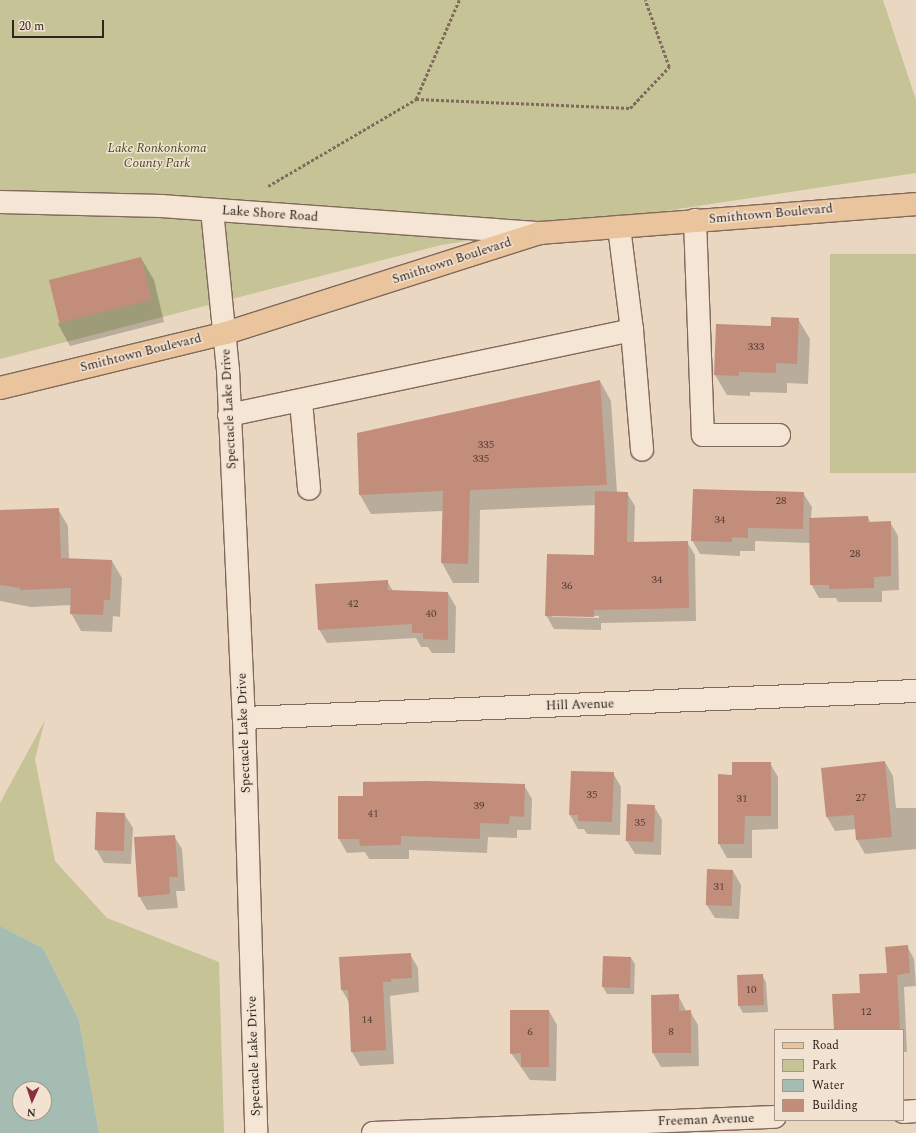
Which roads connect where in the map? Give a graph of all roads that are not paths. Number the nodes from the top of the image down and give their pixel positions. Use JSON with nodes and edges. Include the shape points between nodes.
{"nodes":[{"id":1,"x":0,"y":202,"type":"edge"},
{"id":2,"x":916,"y":204,"type":"edge"},
{"id":3,"x":212,"y":210,"type":"junction"},
{"id":4,"x":694,"y":220,"type":"junction"},
{"id":5,"x":619,"y":227,"type":"junction"},
{"id":6,"x":540,"y":233,"type":"junction"},
{"id":7,"x":632,"y":330,"type":"junction"},
{"id":8,"x":226,"y":332,"type":"junction"},
{"id":9,"x":0,"y":388,"type":"edge"},
{"id":10,"x":301,"y":402,"type":"junction"},
{"id":11,"x":230,"y":415,"type":"junction"},
{"id":12,"x":779,"y":435,"type":"dead end"},
{"id":13,"x":642,"y":450,"type":"dead end"},
{"id":14,"x":309,"y":489,"type":"dead end"},
{"id":15,"x":916,"y":691,"type":"edge"},
{"id":16,"x":244,"y":718,"type":"junction"},
{"id":17,"x":916,"y":1111,"type":"edge"},
{"id":18,"x":904,"y":1112,"type":"edge"},
{"id":19,"x":774,"y":1117,"type":"edge"},
{"id":20,"x":256,"y":1133,"type":"edge"},
{"id":21,"x":373,"y":1133,"type":"edge"}],
"edges":[{"from":1,"to":3,"type":"street","name":"Lake Shore Road"},
{"from":2,"to":4,"type":"main road","name":"Smithtown Boulevard"},
{"from":3,"to":6,"type":"street","name":"Lake Shore Road"},
{"from":3,"to":8,"type":"street","name":"Spectacle Lake Drive"},
{"from":4,"to":5,"type":"main road","name":"Smithtown Boulevard"},
{"from":4,"to":12,"type":"street","via":[[703,435]]},
{"from":5,"to":6,"type":"main road","name":"Smithtown Boulevard"},
{"from":5,"to":7,"type":"street"},
{"from":6,"to":8,"type":"main road","name":"Smithtown Boulevard"},
{"from":7,"to":10,"type":"street"},
{"from":7,"to":13,"type":"street"},
{"from":8,"to":9,"type":"main road","name":"Smithtown Boulevard"},
{"from":8,"to":11,"type":"street","name":"Spectacle Lake Drive"},
{"from":10,"to":11,"type":"street"},
{"from":10,"to":14,"type":"street"},
{"from":11,"to":16,"type":"street","name":"Spectacle Lake Drive"},
{"from":15,"to":16,"type":"street","name":"Hill Avenue"},
{"from":16,"to":20,"type":"street","name":"Spectacle Lake Drive"},
{"from":17,"to":18,"type":"street"},
{"from":19,"to":21,"type":"street","name":"Freeman Avenue"}]}
